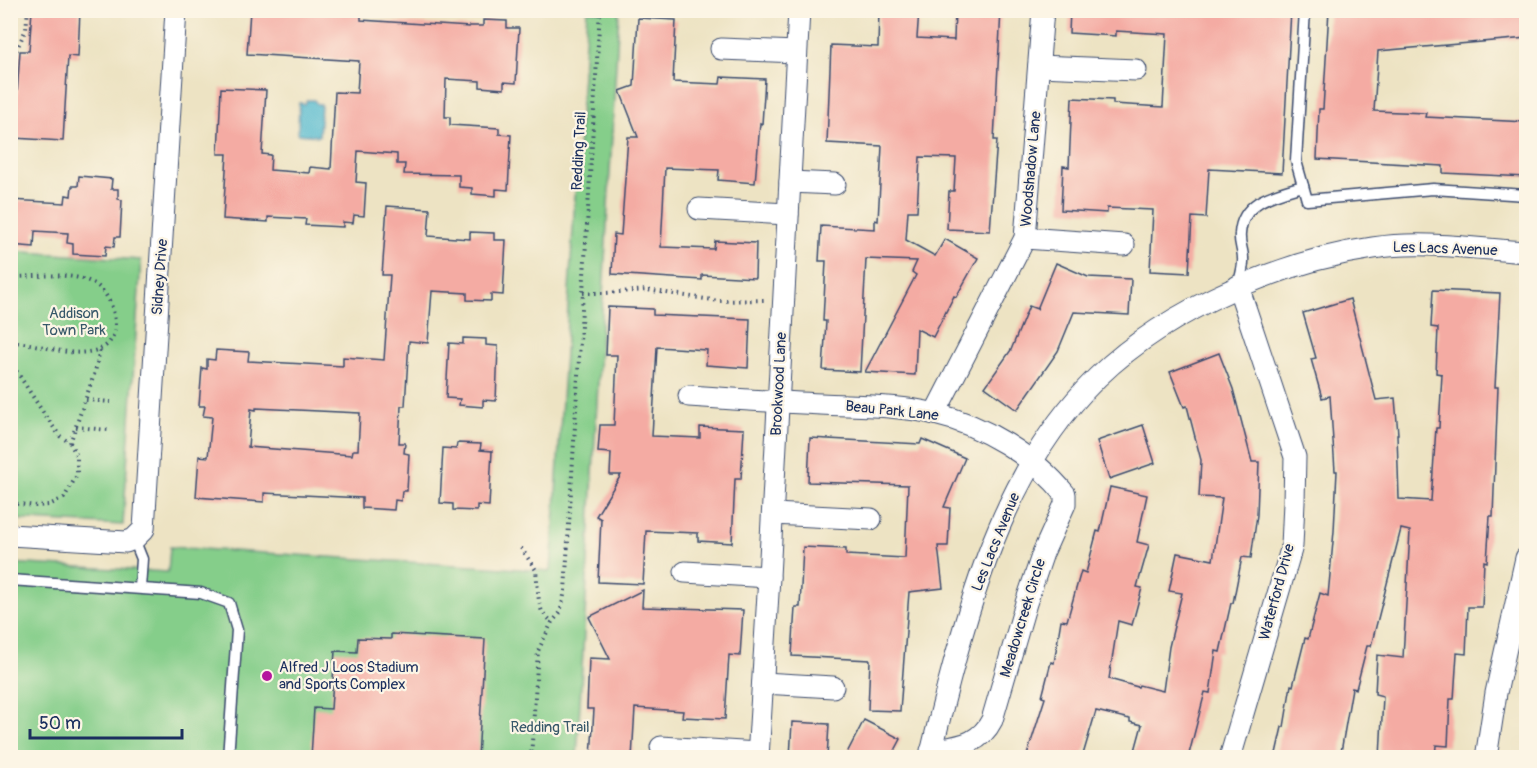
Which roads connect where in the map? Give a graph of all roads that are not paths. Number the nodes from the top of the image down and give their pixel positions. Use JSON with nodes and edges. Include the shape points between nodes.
{"nodes":[{"id":1,"x":176,"y":10,"type":"edge"},
{"id":2,"x":799,"y":10,"type":"edge"},
{"id":3,"x":1043,"y":10,"type":"edge"},
{"id":4,"x":1305,"y":10,"type":"edge"},
{"id":5,"x":721,"y":49,"type":"dead end"},
{"id":6,"x":796,"y":52,"type":"junction"},
{"id":7,"x":1039,"y":66,"type":"junction"},
{"id":8,"x":1136,"y":70,"type":"dead end"},
{"id":9,"x":790,"y":182,"type":"junction"},
{"id":10,"x":835,"y":184,"type":"dead end"},
{"id":11,"x":1303,"y":186,"type":"junction"},
{"id":12,"x":1527,"y":195,"type":"edge"},
{"id":13,"x":699,"y":209,"type":"dead end"},
{"id":14,"x":788,"y":214,"type":"junction"},
{"id":15,"x":1025,"y":238,"type":"junction"},
{"id":16,"x":1124,"y":245,"type":"dead end"},
{"id":17,"x":1527,"y":252,"type":"edge"},
{"id":18,"x":1238,"y":286,"type":"junction"},
{"id":19,"x":689,"y":396,"type":"dead end"},
{"id":20,"x":778,"y":402,"type":"junction"},
{"id":21,"x":935,"y":413,"type":"junction"},
{"id":22,"x":1031,"y":462,"type":"junction"},
{"id":23,"x":772,"y":514,"type":"junction"},
{"id":24,"x":871,"y":519,"type":"dead end"},
{"id":25,"x":10,"y":535,"type":"edge"},
{"id":26,"x":134,"y":539,"type":"junction"},
{"id":27,"x":1527,"y":558,"type":"edge"},
{"id":28,"x":685,"y":572,"type":"dead end"},
{"id":29,"x":769,"y":577,"type":"junction"},
{"id":30,"x":10,"y":580,"type":"edge"},
{"id":31,"x":140,"y":588,"type":"junction"},
{"id":32,"x":763,"y":683,"type":"junction"},
{"id":33,"x":833,"y":687,"type":"dead end"},
{"id":34,"x":661,"y":747,"type":"dead end"},
{"id":35,"x":931,"y":754,"type":"edge"},
{"id":36,"x":758,"y":755,"type":"edge"},
{"id":37,"x":228,"y":758,"type":"edge"},
{"id":38,"x":1230,"y":758,"type":"edge"},
{"id":39,"x":1486,"y":758,"type":"edge"}],
"edges":[{"from":1,"to":26,"type":"street","name":"Sidney Drive","via":[[144,529]]},
{"from":2,"to":6,"type":"street","name":"Brookwood Lane"},
{"from":3,"to":7,"type":"street","name":"Woodshadow Lane"},
{"from":4,"to":11,"type":"lane","via":[[1296,162]]},
{"from":5,"to":6,"type":"street"},
{"from":6,"to":9,"type":"street","name":"Brookwood Lane"},
{"from":7,"to":8,"type":"street"},
{"from":7,"to":15,"type":"street","name":"Woodshadow Lane"},
{"from":9,"to":10,"type":"street"},
{"from":9,"to":14,"type":"street","name":"Brookwood Lane"},
{"from":11,"to":12,"type":"lane","via":[[1307,200],[1433,189]]},
{"from":11,"to":18,"type":"lane","via":[[1268,196],[1249,210],[1240,233],[1244,259]]},
{"from":13,"to":14,"type":"street"},
{"from":14,"to":20,"type":"street","name":"Brookwood Lane"},
{"from":15,"to":16,"type":"street"},
{"from":15,"to":21,"type":"street","name":"Woodshadow Lane"},
{"from":17,"to":18,"type":"street","name":"Les Lacs Avenue","via":[[1426,245],[1374,247],[1283,269]]},
{"from":18,"to":22,"type":"street","name":"Les Lacs Avenue","via":[[1147,337],[1106,369],[1060,421]]},
{"from":18,"to":38,"type":"street","name":"Waterford Drive","via":[[1295,457],[1292,546]]},
{"from":19,"to":20,"type":"street","name":"Beau Park Lane"},
{"from":20,"to":21,"type":"street","name":"Beau Park Lane"},
{"from":20,"to":23,"type":"street","name":"Brookwood Lane"},
{"from":21,"to":22,"type":"street","name":"Beau Park Lane","via":[[963,422]]},
{"from":22,"to":35,"type":"street","name":"Les Lacs Avenue","via":[[983,566]]},
{"from":22,"to":35,"type":"street","name":"Meadowcreek Circle","via":[[1065,494],[1065,504],[1039,563],[992,720],[975,741]]},
{"from":23,"to":24,"type":"street"},
{"from":23,"to":29,"type":"street","name":"Brookwood Lane"},
{"from":25,"to":26,"type":"street","via":[[126,542]]},
{"from":26,"to":31,"type":"lane","via":[[142,559]]},
{"from":27,"to":39,"type":"street","via":[[1496,693]]},
{"from":28,"to":29,"type":"street"},
{"from":29,"to":32,"type":"street","name":"Brookwood Lane"},
{"from":30,"to":31,"type":"lane"},
{"from":31,"to":37,"type":"lane","via":[[201,593],[229,603],[237,630]]},
{"from":32,"to":33,"type":"street"},
{"from":32,"to":36,"type":"street","name":"Brookwood Lane"},
{"from":34,"to":36,"type":"street"}]}
